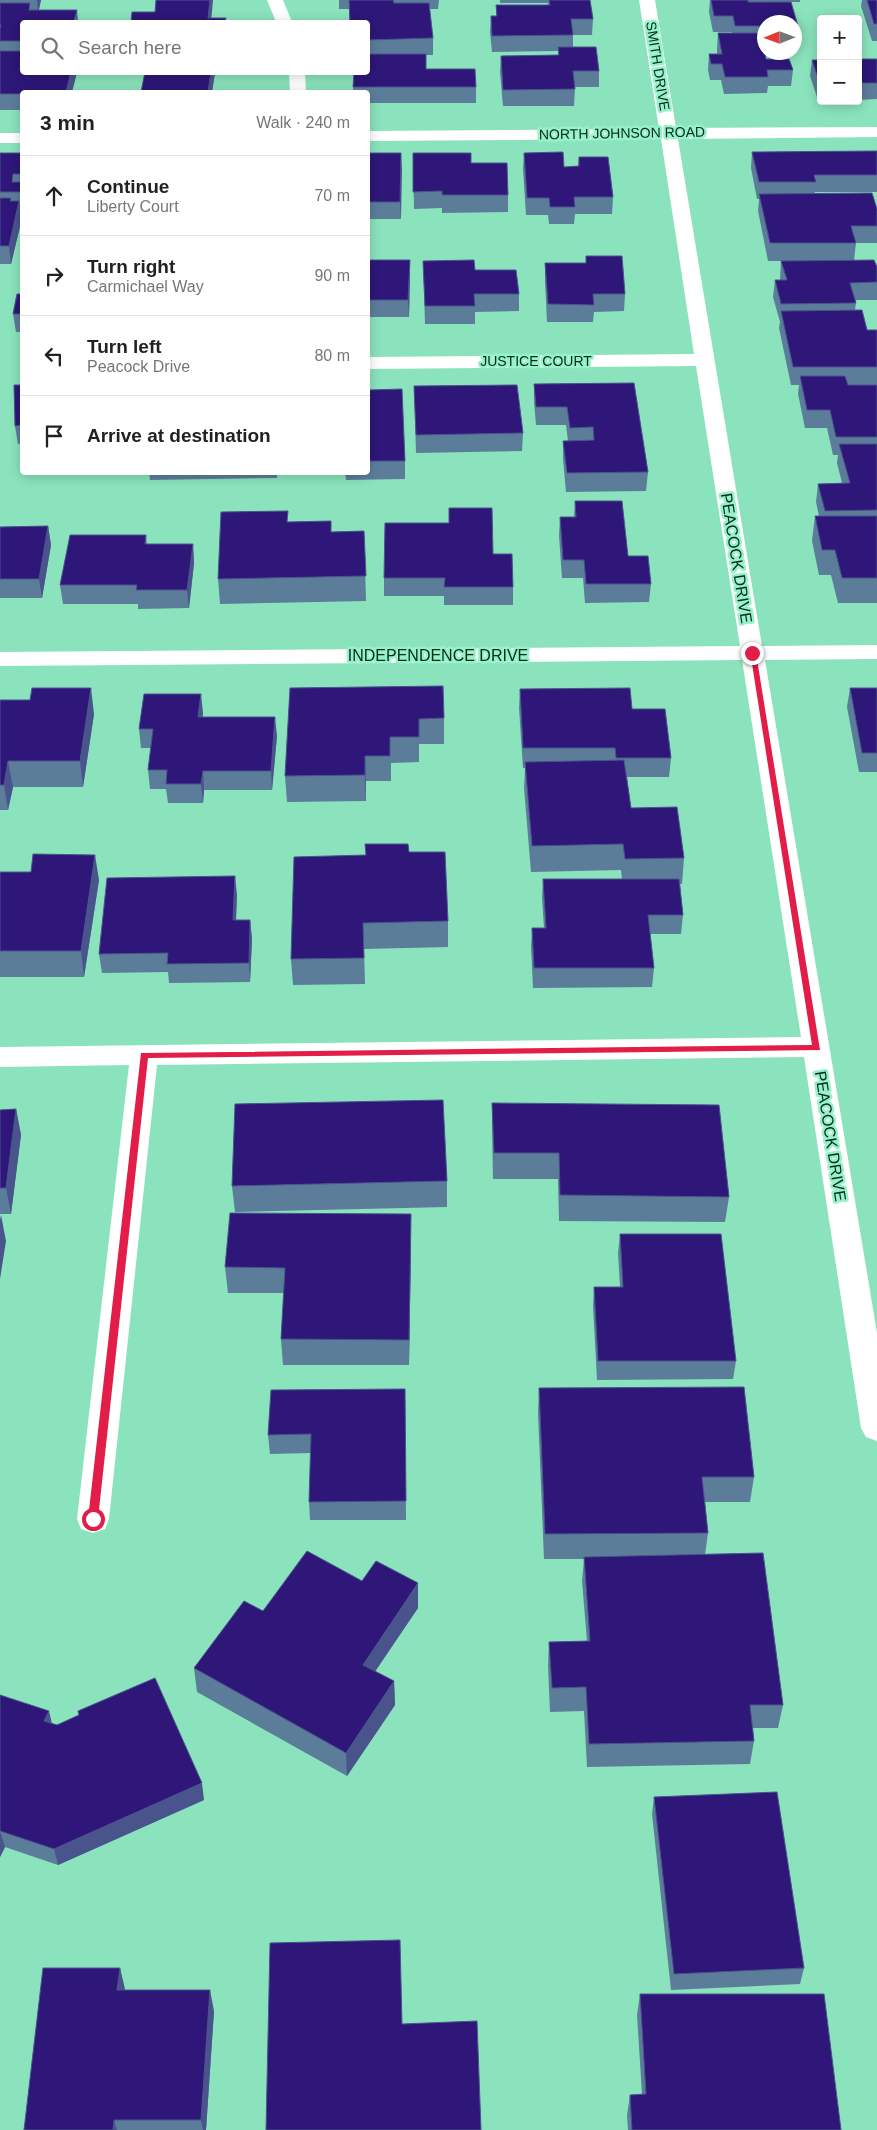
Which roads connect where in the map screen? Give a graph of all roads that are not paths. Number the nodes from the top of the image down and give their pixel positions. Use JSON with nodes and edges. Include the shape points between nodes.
{"nodes":[{"id":1,"x":275,"y":0,"type":"edge"},
{"id":2,"x":647,"y":0,"type":"edge"},
{"id":3,"x":283,"y":20,"type":"edge"},
{"id":4,"x":297,"y":75,"type":"edge"},
{"id":5,"x":298,"y":90,"type":"edge"},
{"id":6,"x":877,"y":132,"type":"edge"},
{"id":7,"x":669,"y":133,"type":"junction"},
{"id":8,"x":370,"y":136,"type":"edge"},
{"id":9,"x":0,"y":138,"type":"edge"},
{"id":10,"x":20,"y":138,"type":"edge"},
{"id":11,"x":704,"y":360,"type":"junction"},
{"id":12,"x":370,"y":363,"type":"edge"},
{"id":13,"x":877,"y":652,"type":"edge"},
{"id":14,"x":752,"y":653,"type":"junction"},
{"id":15,"x":0,"y":659,"type":"edge"},
{"id":16,"x":817,"y":1048,"type":"junction"},
{"id":17,"x":144,"y":1055,"type":"junction"},
{"id":18,"x":0,"y":1057,"type":"edge"},
{"id":19,"x":877,"y":1428,"type":"edge"},
{"id":20,"x":93,"y":1519,"type":"dead end"}],
"edges":[{"from":1,"to":3,"type":"street"},
{"from":2,"to":7,"type":"street","name":"SMITH DRIVE"},
{"from":4,"to":5,"type":"street"},
{"from":6,"to":7,"type":"street","name":"NORTH JOHNSON ROAD"},
{"from":7,"to":8,"type":"street","name":"NORTH JOHNSON ROAD"},
{"from":7,"to":11,"type":"street","name":"PEACOCK DRIVE"},
{"from":9,"to":10,"type":"street"},
{"from":11,"to":12,"type":"street","name":"JUSTICE COURT"},
{"from":11,"to":14,"type":"street","name":"PEACOCK DRIVE"},
{"from":13,"to":14,"type":"street","name":"INDEPENDENCE DRIVE"},
{"from":14,"to":15,"type":"street","name":"INDEPENDENCE DRIVE"},
{"from":14,"to":16,"type":"street","name":"PEACOCK DRIVE"},
{"from":16,"to":17,"type":"street"},
{"from":16,"to":19,"type":"street","name":"PEACOCK DRIVE"},
{"from":17,"to":18,"type":"street"},
{"from":17,"to":20,"type":"street"}]}
